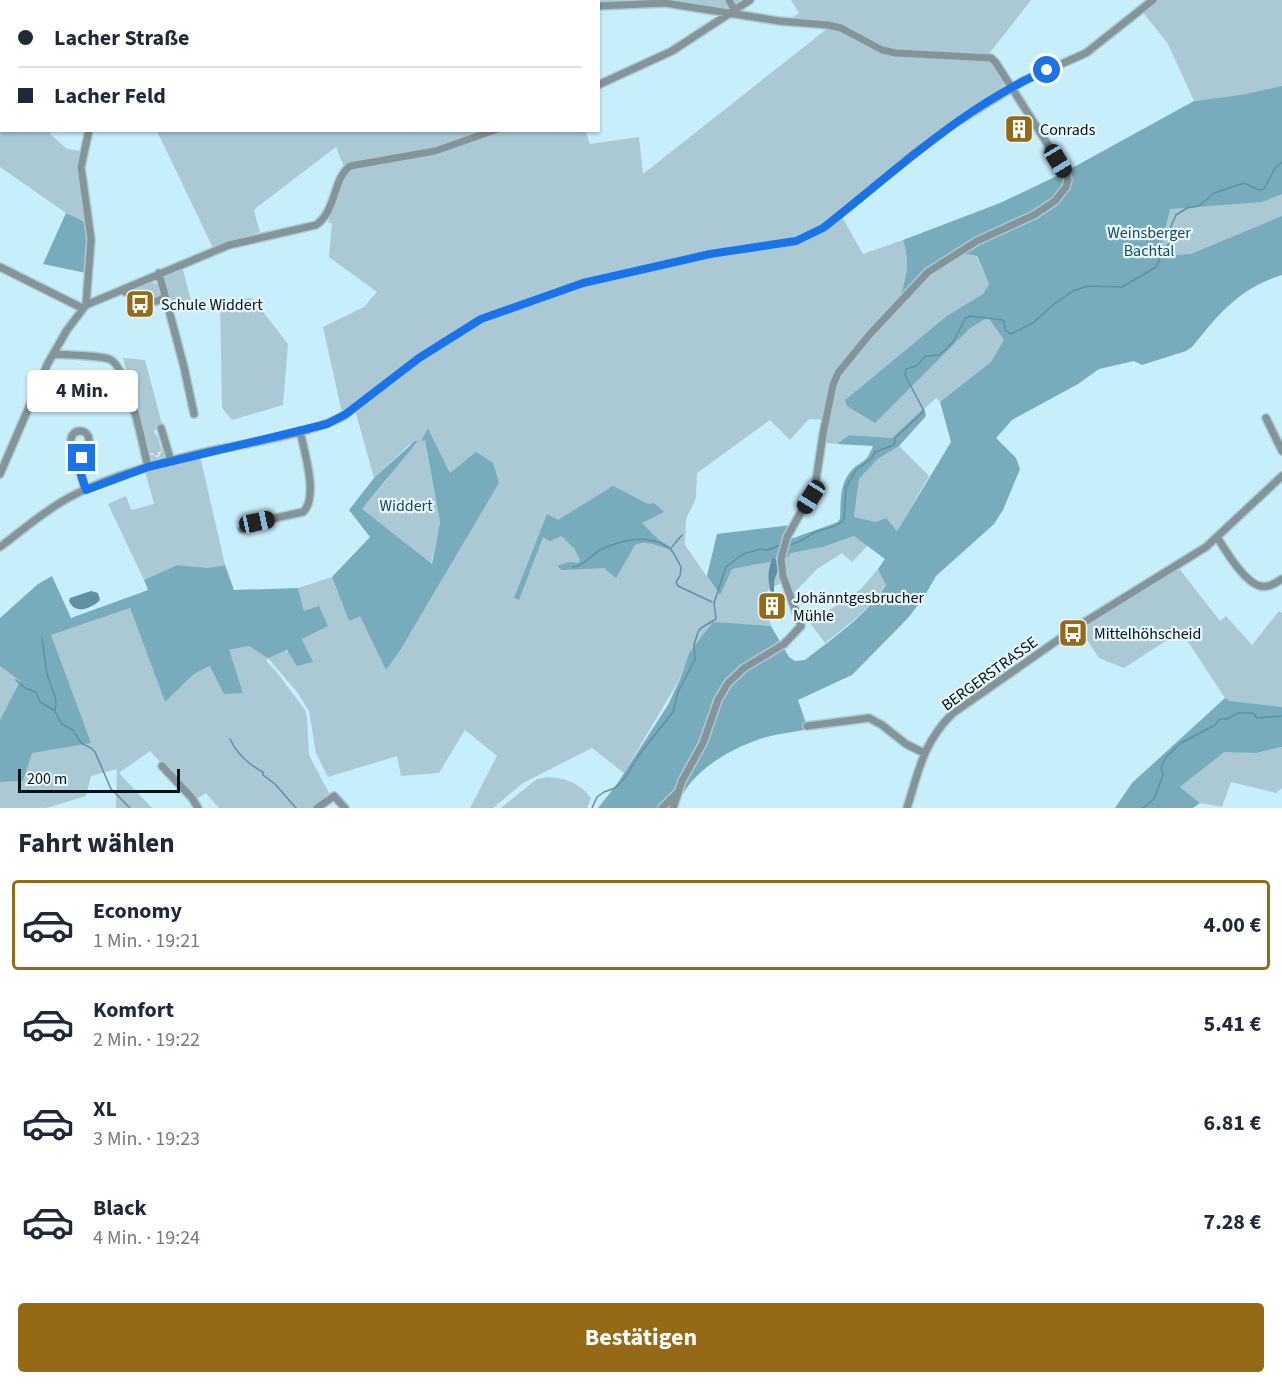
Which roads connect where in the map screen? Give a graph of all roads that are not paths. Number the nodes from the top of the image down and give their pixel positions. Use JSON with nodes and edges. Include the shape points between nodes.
{"nodes":[{"id":1,"x":729,"y":0,"type":"edge"},
{"id":2,"x":750,"y":0,"type":"edge"},
{"id":3,"x":1153,"y":0,"type":"edge"},
{"id":4,"x":600,"y":6,"type":"edge"},
{"id":5,"x":733,"y":12,"type":"junction"},
{"id":6,"x":600,"y":84,"type":"edge"},
{"id":7,"x":1011,"y":88,"type":"junction"},
{"id":8,"x":88,"y":132,"type":"edge"},
{"id":9,"x":489,"y":132,"type":"edge"},
{"id":10,"x":0,"y":267,"type":"edge"},
{"id":11,"x":159,"y":273,"type":"junction"},
{"id":12,"x":122,"y":290,"type":"junction"},
{"id":13,"x":165,"y":296,"type":"junction"},
{"id":14,"x":84,"y":307,"type":"junction"},
{"id":15,"x":53,"y":354,"type":"junction"},
{"id":16,"x":194,"y":414,"type":"dead end"},
{"id":17,"x":1266,"y":418,"type":"dead end"},
{"id":18,"x":161,"y":428,"type":"dead end"},
{"id":19,"x":300,"y":431,"type":"junction"},
{"id":20,"x":83,"y":448,"type":"dead end"},
{"id":21,"x":1282,"y":451,"type":"edge"},
{"id":22,"x":171,"y":461,"type":"junction"},
{"id":23,"x":148,"y":467,"type":"junction"},
{"id":24,"x":0,"y":474,"type":"edge"},
{"id":25,"x":1282,"y":476,"type":"edge"},
{"id":26,"x":86,"y":490,"type":"junction"},
{"id":27,"x":242,"y":529,"type":"dead end"},
{"id":28,"x":1217,"y":537,"type":"junction"},
{"id":29,"x":0,"y":547,"type":"edge"},
{"id":30,"x":1282,"y":579,"type":"edge"},
{"id":31,"x":807,"y":726,"type":"dead end"},
{"id":32,"x":924,"y":753,"type":"junction"},
{"id":33,"x":162,"y":766,"type":"dead end"},
{"id":34,"x":678,"y":792,"type":"junction"},
{"id":35,"x":198,"y":808,"type":"edge"},
{"id":36,"x":317,"y":808,"type":"edge"},
{"id":37,"x":345,"y":808,"type":"edge"},
{"id":38,"x":662,"y":808,"type":"edge"},
{"id":39,"x":673,"y":808,"type":"edge"},
{"id":40,"x":907,"y":808,"type":"edge"}],
"edges":[{"from":1,"to":5,"type":"street"},
{"from":2,"to":5,"type":"street"},
{"from":3,"to":7,"type":"street","via":[[1086,53]]},
{"from":4,"to":5,"type":"street","via":[[665,3]]},
{"from":5,"to":6,"type":"street","via":[[663,56]]},
{"from":5,"to":7,"type":"street","via":[[832,26],[896,53],[989,58]]},
{"from":7,"to":19,"type":"street","via":[[914,153],[810,236],[583,283],[481,319],[419,358],[342,417]]},
{"from":7,"to":34,"type":"street","via":[[1066,174],[1066,187],[1055,201],[1034,215],[977,241],[928,272],[844,364],[832,388],[815,487],[784,545],[781,559],[801,626],[784,644],[744,668],[728,683]]},
{"from":8,"to":14,"type":"street","via":[[81,167],[91,239]]},
{"from":9,"to":11,"type":"street","via":[[426,153],[353,165],[343,173],[326,215],[316,225],[236,243]]},
{"from":10,"to":14,"type":"street"},
{"from":11,"to":12,"type":"street"},
{"from":11,"to":13,"type":"street"},
{"from":12,"to":13,"type":"street","via":[[149,303]]},
{"from":12,"to":14,"type":"street"},
{"from":13,"to":16,"type":"street"},
{"from":14,"to":15,"type":"street"},
{"from":15,"to":23,"type":"street","via":[[109,359],[117,365],[127,383]]},
{"from":15,"to":24,"type":"street"},
{"from":17,"to":21,"type":"street"},
{"from":18,"to":22,"type":"street"},
{"from":19,"to":22,"type":"street"},
{"from":19,"to":27,"type":"street","via":[[310,486],[309,506],[303,512]]},
{"from":20,"to":26,"type":"street","via":[[80,469]]},
{"from":22,"to":23,"type":"street"},
{"from":23,"to":26,"type":"street"},
{"from":25,"to":28,"type":"street","name":"BERGERSTRASSE"},
{"from":26,"to":29,"type":"street","via":[[56,506]]},
{"from":28,"to":30,"type":"street","via":[[1230,558],[1254,583],[1269,586]]},
{"from":28,"to":32,"type":"street","name":"BERGERSTRASSE","via":[[955,711],[936,731]]},
{"from":31,"to":32,"type":"street","via":[[869,718]]},
{"from":32,"to":40,"type":"street","name":"BERGERSTRASSE"},
{"from":33,"to":35,"type":"street"},
{"from":34,"to":38,"type":"street"},
{"from":34,"to":39,"type":"street"},
{"from":36,"to":37,"type":"street","via":[[332,796]]}]}
